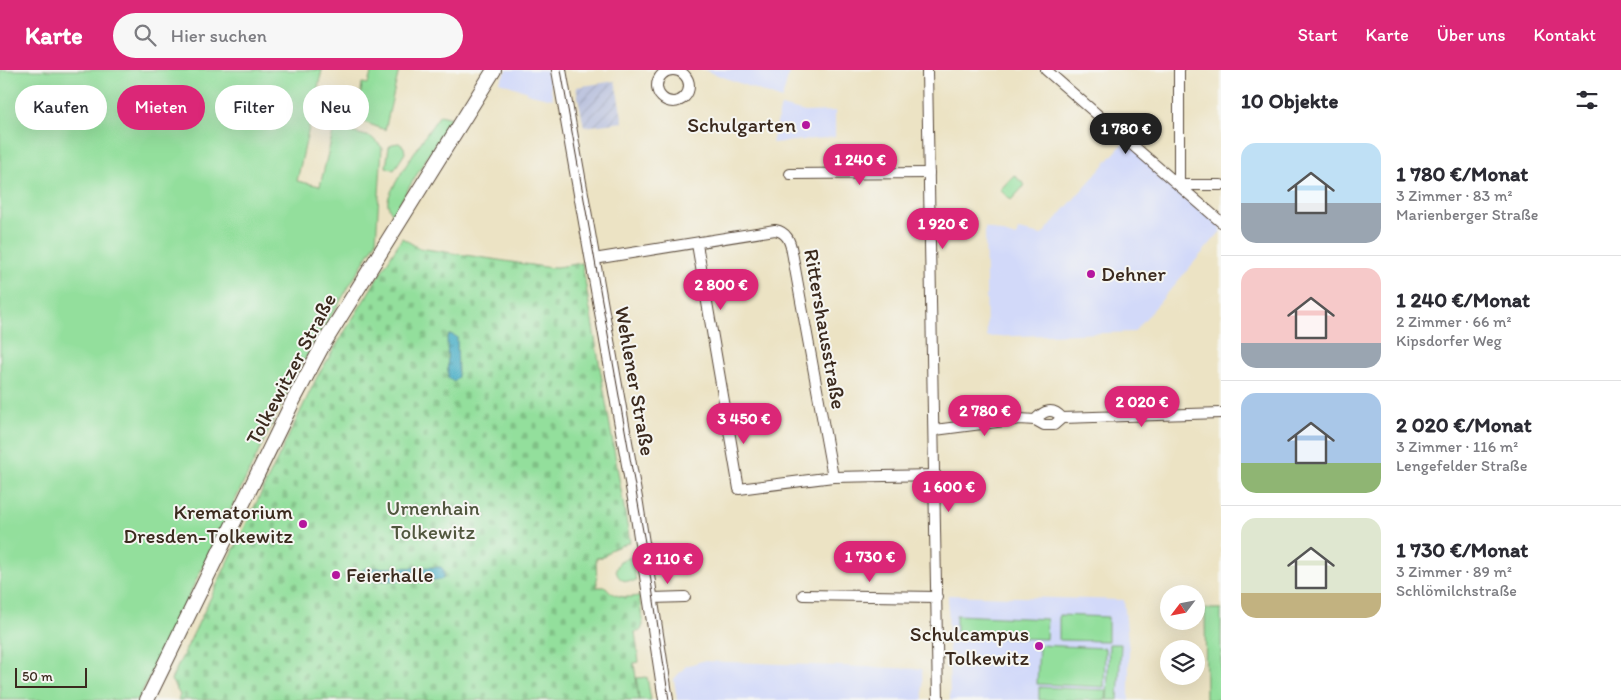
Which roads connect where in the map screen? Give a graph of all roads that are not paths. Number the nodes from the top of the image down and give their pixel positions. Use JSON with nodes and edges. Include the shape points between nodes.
{"nodes":[{"id":1,"x":494,"y":70,"type":"edge"},
{"id":2,"x":559,"y":70,"type":"edge"},
{"id":3,"x":927,"y":70,"type":"edge"},
{"id":4,"x":1046,"y":70,"type":"edge"},
{"id":5,"x":1179,"y":70,"type":"edge"},
{"id":6,"x":930,"y":173,"type":"junction"},
{"id":7,"x":790,"y":174,"type":"dead end"},
{"id":8,"x":1179,"y":185,"type":"junction"},
{"id":9,"x":1221,"y":185,"type":"edge"},
{"id":10,"x":1221,"y":222,"type":"edge"},
{"id":11,"x":697,"y":244,"type":"junction"},
{"id":12,"x":594,"y":259,"type":"junction"},
{"id":13,"x":1221,"y":413,"type":"edge"},
{"id":14,"x":1062,"y":418,"type":"junction"},
{"id":15,"x":1035,"y":420,"type":"junction"},
{"id":16,"x":934,"y":430,"type":"junction"},
{"id":17,"x":936,"y":475,"type":"junction"},
{"id":18,"x":833,"y":477,"type":"junction"},
{"id":19,"x":803,"y":595,"type":"dead end"},
{"id":20,"x":685,"y":597,"type":"dead end"},
{"id":21,"x":937,"y":597,"type":"junction"},
{"id":22,"x":652,"y":598,"type":"junction"},
{"id":23,"x":147,"y":700,"type":"edge"},
{"id":24,"x":666,"y":700,"type":"edge"},
{"id":25,"x":938,"y":700,"type":"edge"}],
"edges":[{"from":1,"to":23,"type":"main road","name":"Tolkewitzer Straße","via":[[324,343]]},
{"from":2,"to":12,"type":"main road","name":"Wehlener Straße"},
{"from":3,"to":6,"type":"street"},
{"from":4,"to":8,"type":"street"},
{"from":5,"to":8,"type":"street"},
{"from":6,"to":7,"type":"street"},
{"from":6,"to":16,"type":"street"},
{"from":8,"to":9,"type":"street"},
{"from":8,"to":10,"type":"street"},
{"from":11,"to":12,"type":"street","name":"Rittershausstraße"},
{"from":11,"to":18,"type":"street","name":"Rittershausstraße","via":[[775,230],[789,238]]},
{"from":11,"to":18,"type":"street","via":[[739,489]]},
{"from":12,"to":22,"type":"main road","name":"Wehlener Straße"},
{"from":13,"to":14,"type":"street"},
{"from":14,"to":15,"type":"street","via":[[1054,425],[1044,425]]},
{"from":14,"to":15,"type":"street","via":[[1048,410]]},
{"from":15,"to":16,"type":"street"},
{"from":16,"to":17,"type":"street"},
{"from":17,"to":18,"type":"street"},
{"from":17,"to":21,"type":"street"},
{"from":19,"to":21,"type":"street"},
{"from":20,"to":22,"type":"street"},
{"from":21,"to":25,"type":"street"},
{"from":22,"to":24,"type":"main road","name":"Wehlener Straße"}]}
